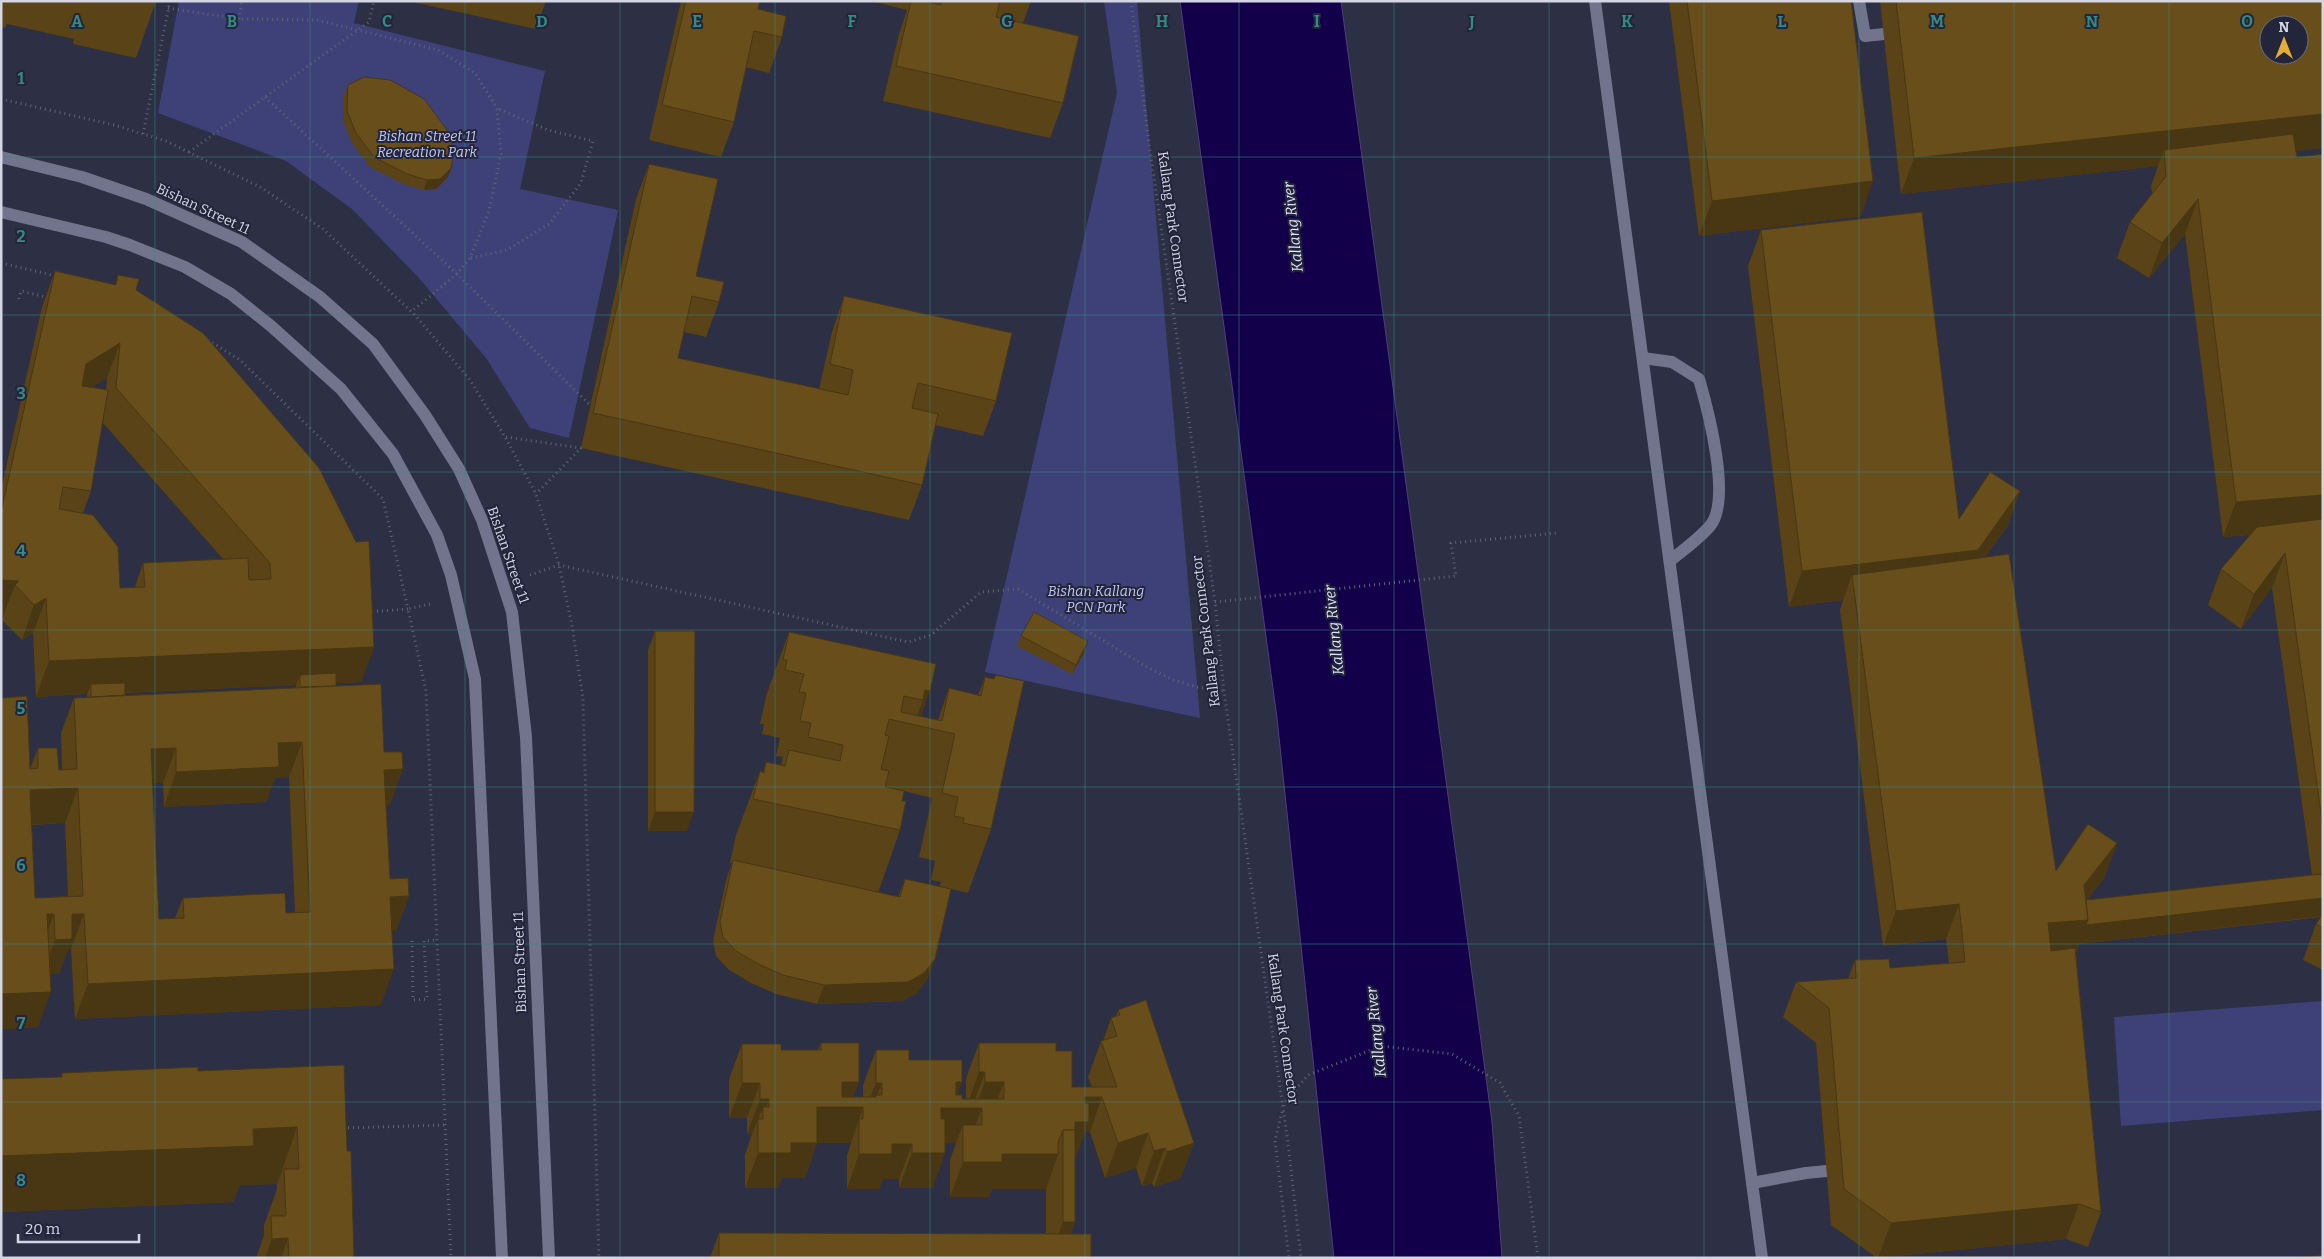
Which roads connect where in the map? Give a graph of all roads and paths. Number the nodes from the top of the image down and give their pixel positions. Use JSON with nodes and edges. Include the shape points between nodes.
{"nodes":[{"id":1,"x":170,"y":1,"type":"edge"},
{"id":2,"x":242,"y":1,"type":"edge"},
{"id":3,"x":374,"y":1,"type":"edge"},
{"id":4,"x":1131,"y":1,"type":"edge"},
{"id":5,"x":1595,"y":1,"type":"edge"},
{"id":6,"x":1859,"y":1,"type":"edge"},
{"id":7,"x":168,"y":8,"type":"junction"},
{"id":8,"x":239,"y":20,"type":"junction"},
{"id":9,"x":359,"y":30,"type":"junction"},
{"id":10,"x":1884,"y":34,"type":"dead end"},
{"id":11,"x":265,"y":97,"type":"junction"},
{"id":12,"x":497,"y":108,"type":"junction"},
{"id":13,"x":143,"y":134,"type":"dead end"},
{"id":14,"x":189,"y":152,"type":"dead end"},
{"id":15,"x":1,"y":157,"type":"edge"},
{"id":16,"x":1,"y":212,"type":"edge"},
{"id":17,"x":470,"y":258,"type":"junction"},
{"id":18,"x":1,"y":263,"type":"edge"},
{"id":19,"x":457,"y":274,"type":"junction"},
{"id":20,"x":58,"y":276,"type":"edge"},
{"id":21,"x":19,"y":298,"type":"dead end"},
{"id":22,"x":60,"y":301,"type":"edge"},
{"id":23,"x":412,"y":311,"type":"dead end"},
{"id":24,"x":202,"y":336,"type":"edge"},
{"id":25,"x":1643,"y":358,"type":"junction"},
{"id":26,"x":590,"y":405,"type":"dead end"},
{"id":27,"x":506,"y":437,"type":"dead end"},
{"id":28,"x":536,"y":494,"type":"dead end"},
{"id":29,"x":1557,"y":533,"type":"dead end"},
{"id":30,"x":1670,"y":562,"type":"junction"},
{"id":31,"x":559,"y":565,"type":"dead end"},
{"id":32,"x":1215,"y":602,"type":"junction"},
{"id":33,"x":408,"y":609,"type":"junction"},
{"id":34,"x":366,"y":612,"type":"edge"},
{"id":35,"x":1224,"y":691,"type":"junction"},
{"id":36,"x":436,"y":940,"type":"junction"},
{"id":37,"x":412,"y":941,"type":"dead end"},
{"id":38,"x":445,"y":1125,"type":"junction"},
{"id":39,"x":342,"y":1128,"type":"edge"},
{"id":40,"x":1827,"y":1172,"type":"dead end"},
{"id":41,"x":1752,"y":1183,"type":"junction"},
{"id":42,"x":451,"y":1258,"type":"edge"},
{"id":43,"x":502,"y":1258,"type":"edge"},
{"id":44,"x":549,"y":1258,"type":"edge"},
{"id":45,"x":1289,"y":1258,"type":"edge"},
{"id":46,"x":1301,"y":1258,"type":"edge"},
{"id":47,"x":1538,"y":1258,"type":"edge"},
{"id":48,"x":1762,"y":1258,"type":"edge"}],
"edges":[{"from":1,"to":7,"type":"path"},
{"from":2,"to":8,"type":"path"},
{"from":3,"to":9,"type":"path","via":[[369,22]]},
{"from":4,"to":32,"type":"path","name":"Kallang Park Connector"},
{"from":5,"to":25,"type":"street"},
{"from":6,"to":10,"type":"street","via":[[1865,36]]},
{"from":7,"to":8,"type":"path"},
{"from":7,"to":13,"type":"path"},
{"from":8,"to":9,"type":"path","via":[[317,20]]},
{"from":9,"to":11,"type":"path"},
{"from":9,"to":12,"type":"path","via":[[438,50],[475,73]]},
{"from":11,"to":14,"type":"path"},
{"from":11,"to":19,"type":"path"},
{"from":12,"to":17,"type":"path","via":[[501,154],[488,211]]},
{"from":12,"to":17,"type":"path","via":[[548,130],[593,140],[581,183],[549,224],[508,250]]},
{"from":15,"to":44,"type":"street","name":"Bishan Street 11","via":[[82,177],[146,199],[242,242],[320,297],[373,344],[425,415],[459,469],[505,584],[520,665],[527,747]]},
{"from":16,"to":43,"type":"street","via":[[130,245],[185,267],[231,294],[341,389],[393,454],[437,535],[453,583],[475,679]]},
{"from":17,"to":19,"type":"path"},
{"from":18,"to":20,"type":"path"},
{"from":19,"to":23,"type":"path"},
{"from":19,"to":26,"type":"path"},
{"from":21,"to":22,"type":"path","via":[[22,291]]},
{"from":24,"to":33,"type":"path","via":[[240,360],[383,499]]},
{"from":25,"to":30,"type":"street"},
{"from":25,"to":30,"type":"street","via":[[1672,362],[1699,379],[1712,423],[1720,497],[1712,524]]},
{"from":27,"to":28,"type":"path","via":[[581,448]]},
{"from":29,"to":32,"type":"path","via":[[1451,543],[1456,576]]},
{"from":30,"to":41,"type":"street"},
{"from":31,"to":35,"type":"path","via":[[908,642],[930,636],[981,592],[1018,589],[1147,667],[1196,687]]},
{"from":32,"to":35,"type":"path","name":"Kallang Park Connector"},
{"from":33,"to":34,"type":"path"},
{"from":33,"to":36,"type":"path","via":[[426,691]]},
{"from":35,"to":46,"type":"path","name":"Kallang Park Connector","via":[[1288,1142]]},
{"from":36,"to":37,"type":"path","via":[[424,942],[427,999],[413,1000]]},
{"from":36,"to":38,"type":"path"},
{"from":38,"to":39,"type":"path"},
{"from":38,"to":42,"type":"path"},
{"from":40,"to":41,"type":"street"},
{"from":41,"to":48,"type":"street"},
{"from":45,"to":47,"type":"path","via":[[1275,1140],[1284,1102],[1308,1075],[1381,1046],[1452,1054],[1500,1083],[1519,1116]]}]}
